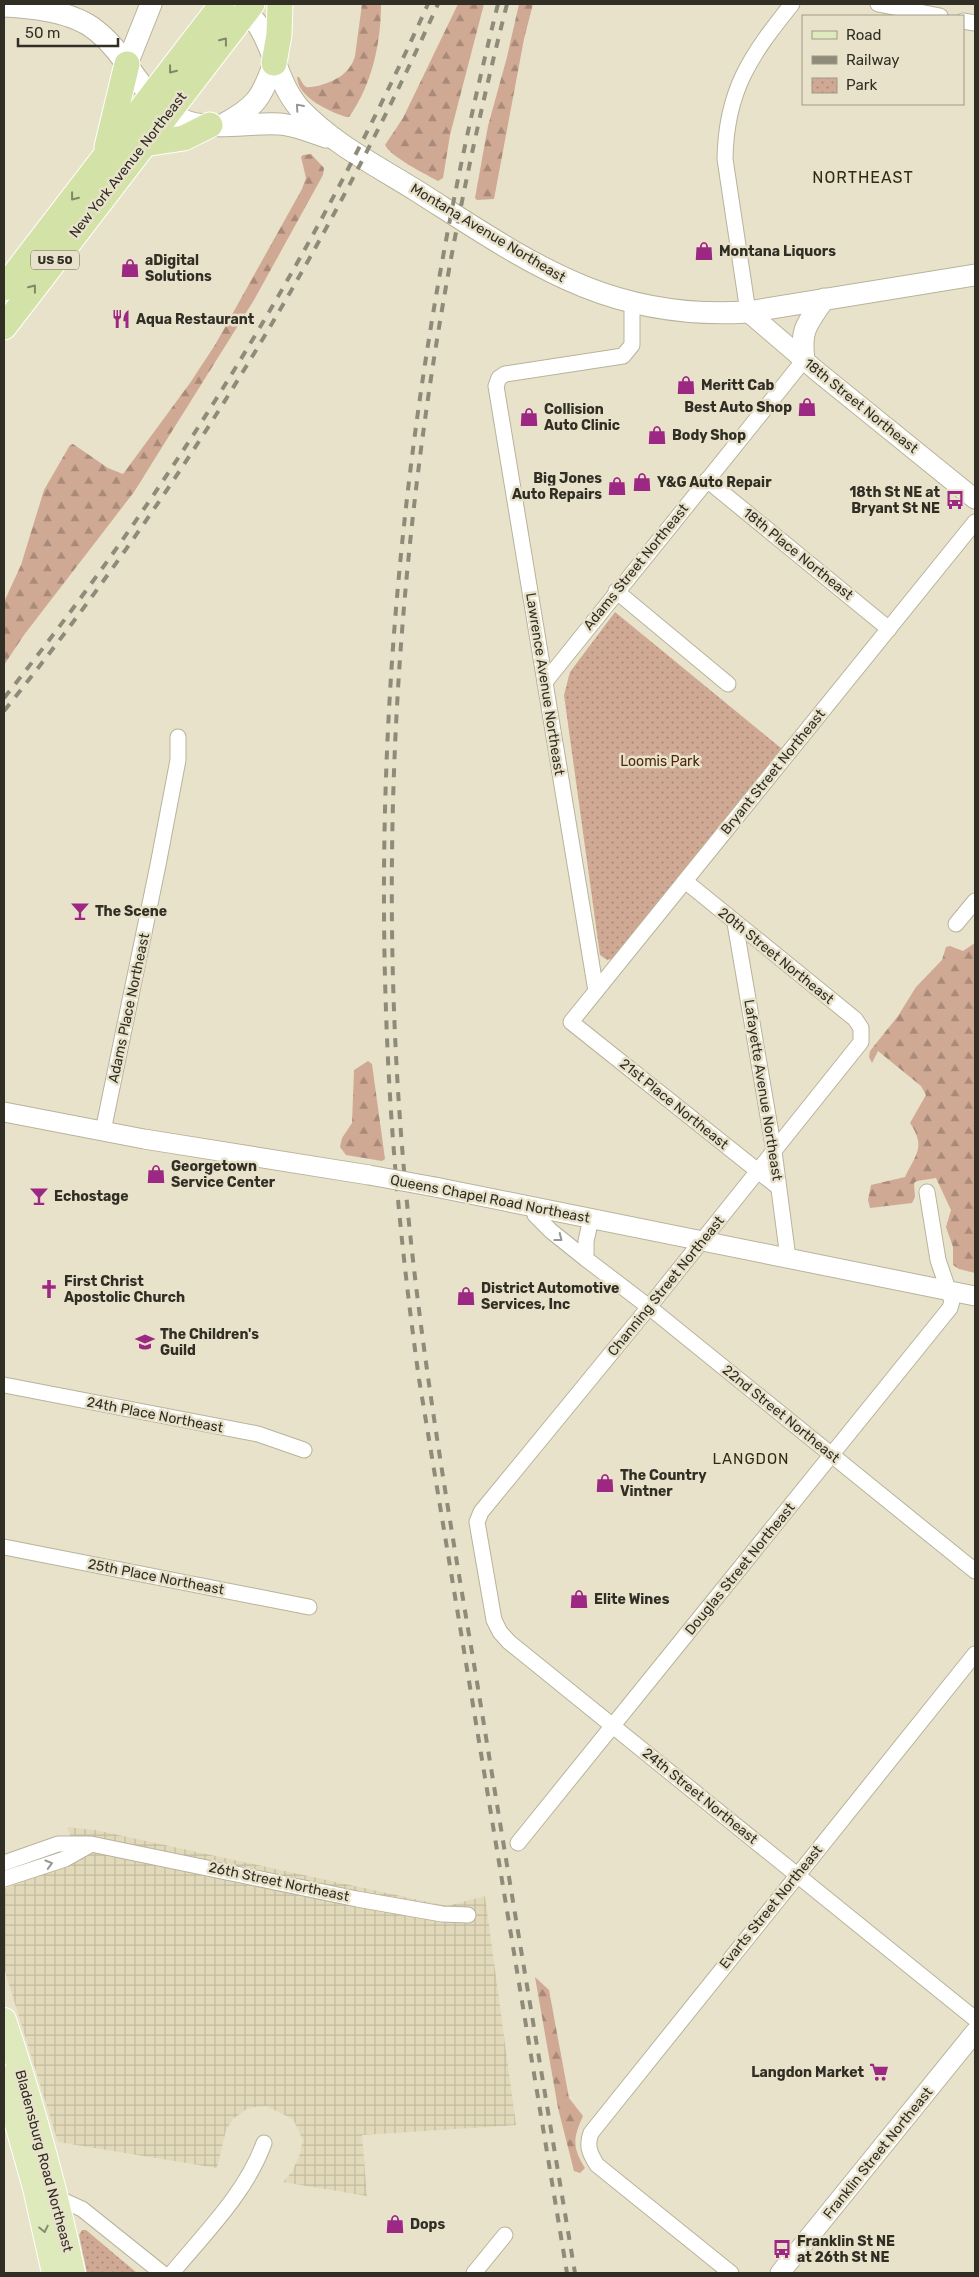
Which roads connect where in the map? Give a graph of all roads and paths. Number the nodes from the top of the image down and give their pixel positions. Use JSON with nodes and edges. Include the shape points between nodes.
{"nodes":[{"id":1,"x":151,"y":4,"type":"edge"},
{"id":2,"x":222,"y":4,"type":"edge"},
{"id":3,"x":280,"y":4,"type":"edge"},
{"id":4,"x":792,"y":4,"type":"edge"},
{"id":5,"x":878,"y":4,"type":"edge"},
{"id":6,"x":10,"y":5,"type":"edge"},
{"id":7,"x":245,"y":6,"type":"edge"},
{"id":8,"x":935,"y":15,"type":"edge"},
{"id":9,"x":274,"y":63,"type":"junction"},
{"id":10,"x":127,"y":64,"type":"junction"},
{"id":11,"x":160,"y":104,"type":"junction"},
{"id":12,"x":216,"y":125,"type":"junction"},
{"id":13,"x":335,"y":140,"type":"junction"},
{"id":14,"x":144,"y":144,"type":"junction"},
{"id":15,"x":104,"y":158,"type":"junction"},
{"id":16,"x":975,"y":275,"type":"edge"},
{"id":17,"x":4,"y":288,"type":"edge"},
{"id":18,"x":824,"y":299,"type":"junction"},
{"id":19,"x":632,"y":303,"type":"junction"},
{"id":20,"x":748,"y":312,"type":"junction"},
{"id":21,"x":4,"y":326,"type":"edge"},
{"id":22,"x":804,"y":360,"type":"junction"},
{"id":23,"x":707,"y":480,"type":"junction"},
{"id":24,"x":975,"y":499,"type":"edge"},
{"id":25,"x":975,"y":522,"type":"edge"},
{"id":26,"x":616,"y":592,"type":"junction"},
{"id":27,"x":889,"y":629,"type":"junction"},
{"id":28,"x":544,"y":682,"type":"junction"},
{"id":29,"x":728,"y":684,"type":"dead end"},
{"id":30,"x":178,"y":737,"type":"dead end"},
{"id":31,"x":685,"y":881,"type":"junction"},
{"id":32,"x":975,"y":901,"type":"edge"},
{"id":33,"x":735,"y":923,"type":"junction"},
{"id":34,"x":956,"y":924,"type":"dead end"},
{"id":35,"x":596,"y":990,"type":"junction"},
{"id":36,"x":571,"y":1022,"type":"joint"},
{"id":37,"x":863,"y":1034,"type":"joint"},
{"id":38,"x":4,"y":1112,"type":"edge"},
{"id":39,"x":103,"y":1131,"type":"junction"},
{"id":40,"x":774,"y":1151,"type":"junction"},
{"id":41,"x":758,"y":1171,"type":"junction"},
{"id":42,"x":778,"y":1186,"type":"junction"},
{"id":43,"x":927,"y":1192,"type":"dead end"},
{"id":44,"x":535,"y":1215,"type":"dead end"},
{"id":45,"x":592,"y":1219,"type":"junction"},
{"id":46,"x":702,"y":1241,"type":"junction"},
{"id":47,"x":788,"y":1258,"type":"junction"},
{"id":48,"x":586,"y":1259,"type":"junction"},
{"id":49,"x":949,"y":1290,"type":"junction"},
{"id":50,"x":975,"y":1296,"type":"edge"},
{"id":51,"x":649,"y":1307,"type":"junction"},
{"id":52,"x":4,"y":1385,"type":"edge"},
{"id":53,"x":304,"y":1450,"type":"dead end"},
{"id":54,"x":832,"y":1455,"type":"junction"},
{"id":55,"x":480,"y":1540,"type":"joint"},
{"id":56,"x":4,"y":1547,"type":"edge"},
{"id":57,"x":975,"y":1571,"type":"edge"},
{"id":58,"x":309,"y":1607,"type":"dead end"},
{"id":59,"x":975,"y":1654,"type":"edge"},
{"id":60,"x":613,"y":1726,"type":"junction"},
{"id":61,"x":518,"y":1843,"type":"dead end"},
{"id":62,"x":91,"y":1844,"type":"junction"},
{"id":63,"x":4,"y":1863,"type":"edge"},
{"id":64,"x":797,"y":1875,"type":"junction"},
{"id":65,"x":4,"y":1879,"type":"edge"},
{"id":66,"x":468,"y":1916,"type":"dead end"},
{"id":67,"x":975,"y":2018,"type":"edge"},
{"id":68,"x":4,"y":2020,"type":"edge"},
{"id":69,"x":975,"y":2032,"type":"edge"},
{"id":70,"x":11,"y":2092,"type":"edge"},
{"id":71,"x":264,"y":2143,"type":"dead end"},
{"id":72,"x":4,"y":2150,"type":"edge"},
{"id":73,"x":31,"y":2174,"type":"junction"},
{"id":74,"x":47,"y":2200,"type":"junction"},
{"id":75,"x":505,"y":2235,"type":"dead end"},
{"id":76,"x":54,"y":2273,"type":"edge"},
{"id":77,"x":73,"y":2273,"type":"edge"},
{"id":78,"x":162,"y":2273,"type":"edge"},
{"id":79,"x":172,"y":2273,"type":"edge"},
{"id":80,"x":474,"y":2273,"type":"edge"},
{"id":81,"x":731,"y":2273,"type":"edge"},
{"id":82,"x":780,"y":2273,"type":"edge"}],
"edges":[{"from":1,"to":10,"type":"main road"},
{"from":2,"to":11,"type":"highway","name":"New York Avenue Northeast","number":"US 50","one_way":true},
{"from":3,"to":9,"type":"highway"},
{"from":4,"to":20,"type":"street","via":[[758,47],[742,75],[726,136],[725,159]]},
{"from":5,"to":8,"type":"street"},
{"from":6,"to":10,"type":"main road","via":[[62,13],[83,21],[103,35]]},
{"from":7,"to":9,"type":"main road","name":"Montana Avenue Northeast","via":[[262,32]]},
{"from":11,"to":7,"type":"highway","name":"New York Avenue Northeast","number":"US 50","one_way":true},
{"from":9,"to":12,"type":"main road","via":[[257,102],[246,112]]},
{"from":13,"to":9,"type":"main road","name":"Montana Avenue Northeast","one_way":true,"via":[[296,103]]},
{"from":10,"to":11,"type":"main road","via":[[140,85]]},
{"from":10,"to":15,"type":"highway"},
{"from":11,"to":12,"type":"main road","name":"Montana Avenue Northeast","via":[[187,122]]},
{"from":11,"to":14,"type":"highway","name":"New York Avenue Northeast","number":"US 50"},
{"from":11,"to":15,"type":"highway","name":"New York Avenue Northeast","number":"US 50"},
{"from":12,"to":13,"type":"main road","name":"Montana Avenue Northeast","via":[[282,124]]},
{"from":12,"to":14,"type":"highway","via":[[184,138]]},
{"from":13,"to":19,"type":"main road","name":"Montana Avenue Northeast","via":[[545,270],[582,287]]},
{"from":21,"to":14,"type":"highway","name":"New York Avenue Northeast","number":"US 50","one_way":true},
{"from":15,"to":17,"type":"highway","name":"New York Avenue Northeast","number":"US 50","one_way":true},
{"from":16,"to":18,"type":"main road","name":"Montana Avenue Northeast"},
{"from":18,"to":20,"type":"main road","name":"Montana Avenue Northeast"},
{"from":18,"to":22,"type":"main road","via":[[802,334]]},
{"from":19,"to":20,"type":"main road","name":"Montana Avenue Northeast","via":[[696,313]]},
{"from":19,"to":28,"type":"street","name":"Lawrence Avenue Northeast","via":[[632,345],[623,356],[510,372],[499,378],[496,390]]},
{"from":20,"to":22,"type":"street","name":"18th Street Northeast"},
{"from":22,"to":23,"type":"street","name":"Adams Street Northeast"},
{"from":22,"to":24,"type":"street","name":"18th Street Northeast"},
{"from":23,"to":26,"type":"street","name":"Adams Street Northeast"},
{"from":23,"to":27,"type":"street","name":"18th Place Northeast"},
{"from":25,"to":27,"type":"street","name":"Bryant Street Northeast"},
{"from":26,"to":28,"type":"street","name":"Adams Street Northeast"},
{"from":26,"to":29,"type":"street"},
{"from":27,"to":31,"type":"street","name":"Bryant Street Northeast"},
{"from":28,"to":35,"type":"street","name":"Lawrence Avenue Northeast"},
{"from":30,"to":39,"type":"street","name":"Adams Place Northeast","via":[[178,760]]},
{"from":31,"to":33,"type":"street","name":"20th Street Northeast"},
{"from":31,"to":35,"type":"street","name":"Bryant Street Northeast"},
{"from":32,"to":34,"type":"street"},
{"from":33,"to":37,"type":"street","name":"20th Street Northeast","via":[[855,1019]]},
{"from":33,"to":40,"type":"street","name":"Lafayette Avenue Northeast"},
{"from":35,"to":36,"type":"street","name":"Bryant Street Northeast"},
{"from":36,"to":41,"type":"street","name":"21st Place Northeast"},
{"from":37,"to":40,"type":"street","name":"Channing Street Northeast","via":[[861,1042]]},
{"from":38,"to":39,"type":"street","name":"Queens Chapel Road Northeast"},
{"from":39,"to":45,"type":"street","name":"Queens Chapel Road Northeast","bridge":true,"via":[[370,1175]]},
{"from":40,"to":41,"type":"street","name":"Channing Street Northeast"},
{"from":40,"to":42,"type":"street","name":"Lafayette Avenue Northeast"},
{"from":41,"to":42,"type":"street","name":"21st Place Northeast"},
{"from":41,"to":46,"type":"street","name":"Channing Street Northeast"},
{"from":42,"to":47,"type":"street","name":"Lafayette Avenue Northeast"},
{"from":43,"to":49,"type":"street","via":[[938,1260]]},
{"from":44,"to":48,"type":"street","name":"22nd Street Northeast","one_way":true},
{"from":45,"to":46,"type":"street","name":"Queens Chapel Road Northeast"},
{"from":45,"to":48,"type":"street","via":[[586,1241]]},
{"from":46,"to":47,"type":"street","name":"Queens Chapel Road Northeast"},
{"from":46,"to":51,"type":"street","name":"Channing Street Northeast"},
{"from":47,"to":49,"type":"street","name":"Queens Chapel Road Northeast"},
{"from":48,"to":51,"type":"street","name":"22nd Street Northeast"},
{"from":49,"to":50,"type":"street","name":"Queens Chapel Road Northeast"},
{"from":49,"to":54,"type":"street","name":"Douglas Street Northeast","via":[[950,1308]]},
{"from":51,"to":54,"type":"street","name":"22nd Street Northeast"},
{"from":51,"to":55,"type":"street","name":"Channing Street Northeast","via":[[481,1512],[477,1522]]},
{"from":52,"to":53,"type":"street","name":"24th Place Northeast","via":[[258,1434]]},
{"from":54,"to":57,"type":"street","name":"22nd Street Northeast"},
{"from":54,"to":60,"type":"street","name":"Douglas Street Northeast"},
{"from":55,"to":60,"type":"street","name":"24th Street Northeast","via":[[494,1620],[500,1632]]},
{"from":56,"to":58,"type":"street","name":"25th Place Northeast"},
{"from":59,"to":64,"type":"street","name":"Evarts Street Northeast"},
{"from":60,"to":61,"type":"street","name":"Douglas Street Northeast"},
{"from":60,"to":64,"type":"street","name":"24th Street Northeast"},
{"from":62,"to":63,"type":"street","name":"26th Street Northeast","via":[[58,1844]]},
{"from":65,"to":62,"type":"street","one_way":true,"via":[[65,1859]]},
{"from":62,"to":66,"type":"street","name":"26th Street Northeast","via":[[357,1899]]},
{"from":64,"to":67,"type":"street","name":"24th Street Northeast"},
{"from":64,"to":81,"type":"street","name":"Evarts Street Northeast","via":[[595,2124],[588,2142],[597,2166]]},
{"from":68,"to":70,"type":"main road","name":"Bladensburg Road Northeast"},
{"from":69,"to":82,"type":"street","name":"Franklin Street Northeast"},
{"from":70,"to":73,"type":"main road","name":"Bladensburg Road Northeast"},
{"from":70,"to":74,"type":"main road","name":"Bladensburg Road Northeast"},
{"from":71,"to":79,"type":"street","via":[[243,2186]]},
{"from":72,"to":73,"type":"main road"},
{"from":73,"to":74,"type":"main road","name":"Bladensburg Road Northeast"},
{"from":74,"to":76,"type":"main road","name":"Bladensburg Road Northeast","one_way":true},
{"from":74,"to":77,"type":"main road","name":"Bladensburg Road Northeast"},
{"from":74,"to":78,"type":"street","via":[[69,2202],[82,2209]]},
{"from":75,"to":80,"type":"street"}]}
